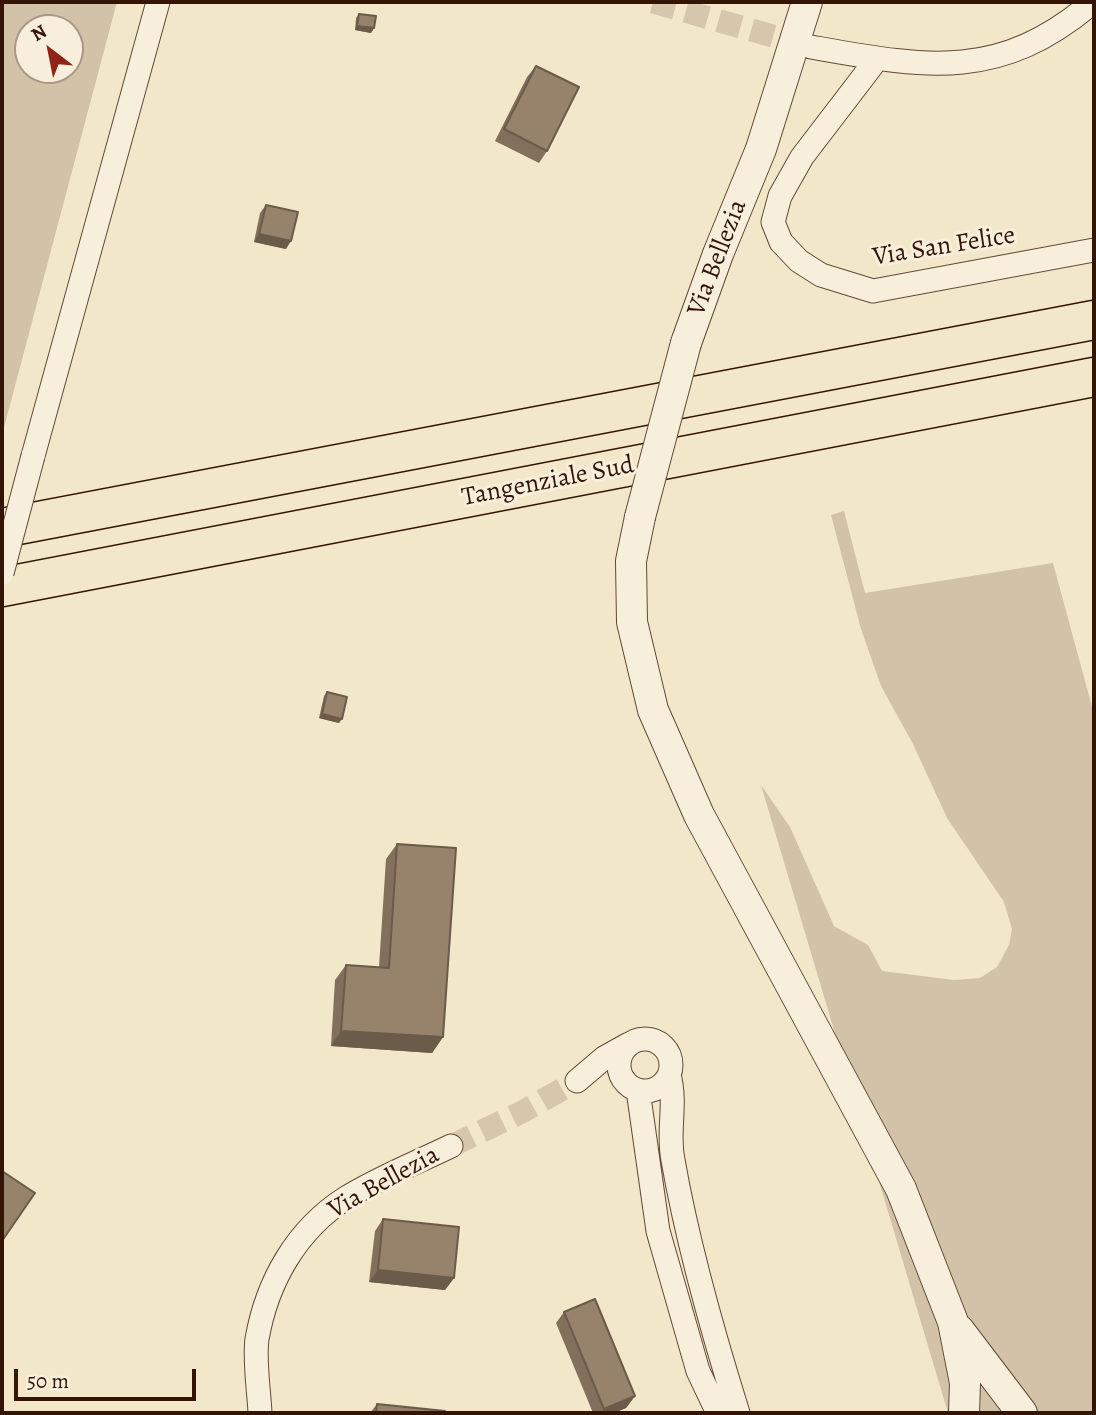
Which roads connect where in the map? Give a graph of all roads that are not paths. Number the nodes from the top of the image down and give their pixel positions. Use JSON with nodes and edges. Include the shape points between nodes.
{"nodes":[{"id":1,"x":159,"y":2,"type":"edge"},
{"id":2,"x":807,"y":2,"type":"edge"},
{"id":3,"x":1093,"y":2,"type":"edge"},
{"id":4,"x":811,"y":47,"type":"tunnel mouth"},
{"id":5,"x":877,"y":59,"type":"junction"},
{"id":6,"x":1094,"y":250,"type":"edge"},
{"id":7,"x":1094,"y":320,"type":"edge"},
{"id":8,"x":1094,"y":377,"type":"edge"},
{"id":9,"x":2,"y":528,"type":"edge"},
{"id":10,"x":2,"y":573,"type":"edge"},
{"id":11,"x":2,"y":587,"type":"edge"},
{"id":12,"x":629,"y":1044,"type":"junction"},
{"id":13,"x":669,"y":1075,"type":"junction"},
{"id":14,"x":635,"y":1088,"type":"junction"},
{"id":15,"x":451,"y":1146,"type":"tunnel mouth"},
{"id":16,"x":953,"y":1322,"type":"junction"},
{"id":17,"x":260,"y":1413,"type":"edge"},
{"id":18,"x":718,"y":1413,"type":"edge"},
{"id":19,"x":738,"y":1413,"type":"edge"},
{"id":20,"x":964,"y":1413,"type":"edge"},
{"id":21,"x":1022,"y":1413,"type":"edge"}],
"edges":[{"from":1,"to":10,"type":"street","bridge":true},
{"from":2,"to":16,"type":"street","name":"Via Bellezia","bridge":true,"via":[[761,149],[686,343],[631,561],[632,622],[653,710],[699,815],[901,1189]]},
{"from":3,"to":5,"type":"street","via":[[1058,30],[1027,46],[969,63]]},
{"from":4,"to":5,"type":"street"},
{"from":5,"to":6,"type":"street","name":"Via San Felice","via":[[802,157],[780,196],[773,222],[781,242],[799,261],[821,275],[873,291]]},
{"from":7,"to":9,"type":"highway"},
{"from":8,"to":11,"type":"highway","name":"Tangenziale Sud"},
{"from":12,"to":13,"type":"street","via":[[645,1039],[661,1044],[670,1058]]},
{"from":12,"to":14,"type":"street","via":[[623,1051],[620,1074]]},
{"from":12,"to":14,"type":"street","via":[[577,1081]]},
{"from":13,"to":14,"type":"street","via":[[657,1088]]},
{"from":13,"to":19,"type":"street","via":[[674,1103],[671,1152],[684,1225]]},
{"from":14,"to":18,"type":"street","via":[[657,1231],[698,1371]]},
{"from":15,"to":17,"type":"street","name":"Via Bellezia","via":[[346,1198],[294,1245],[279,1271],[257,1340]]},
{"from":16,"to":20,"type":"street","via":[[965,1382]]},
{"from":16,"to":21,"type":"street"}]}
